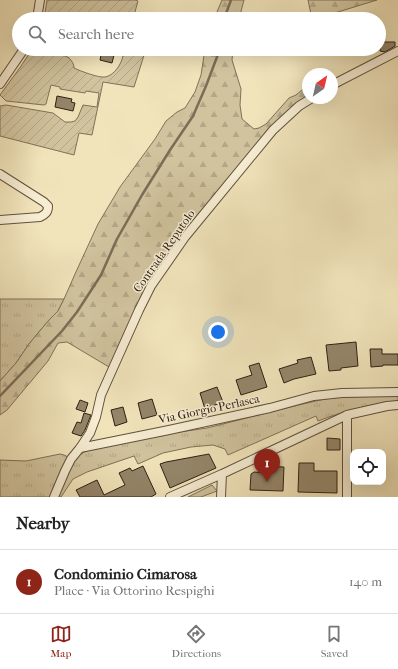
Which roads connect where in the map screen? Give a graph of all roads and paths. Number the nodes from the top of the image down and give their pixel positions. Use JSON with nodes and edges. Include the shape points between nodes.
{"nodes":[{"id":1,"x":40,"y":0,"type":"edge"},
{"id":2,"x":38,"y":12,"type":"edge"},
{"id":3,"x":398,"y":51,"type":"edge"},
{"id":4,"x":19,"y":56,"type":"edge"},
{"id":5,"x":338,"y":82,"type":"edge"},
{"id":6,"x":0,"y":84,"type":"edge"},
{"id":7,"x":302,"y":104,"type":"edge"},
{"id":8,"x":0,"y":174,"type":"edge"},
{"id":9,"x":0,"y":220,"type":"edge"},
{"id":10,"x":398,"y":392,"type":"edge"},
{"id":11,"x":398,"y":405,"type":"edge"},
{"id":12,"x":347,"y":415,"type":"junction"},
{"id":13,"x":80,"y":448,"type":"junction"},
{"id":14,"x":222,"y":474,"type":"junction"},
{"id":15,"x":54,"y":497,"type":"edge"},
{"id":16,"x":170,"y":497,"type":"edge"},
{"id":17,"x":221,"y":497,"type":"edge"},
{"id":18,"x":347,"y":497,"type":"edge"}],
"edges":[{"from":1,"to":2,"type":"street"},
{"from":3,"to":5,"type":"street"},
{"from":4,"to":6,"type":"street"},
{"from":7,"to":13,"type":"street","name":"Contrada Reputolo","via":[[273,130],[185,236],[151,286],[101,396],[90,433]]},
{"from":8,"to":9,"type":"street","via":[[48,206],[45,215]]},
{"from":10,"to":13,"type":"street","name":"Via Giorgio Perlasca","via":[[314,396]]},
{"from":11,"to":12,"type":"street"},
{"from":12,"to":14,"type":"street"},
{"from":12,"to":18,"type":"street"},
{"from":13,"to":15,"type":"street","via":[[71,459]]},
{"from":14,"to":16,"type":"street"},
{"from":14,"to":17,"type":"street"}]}
